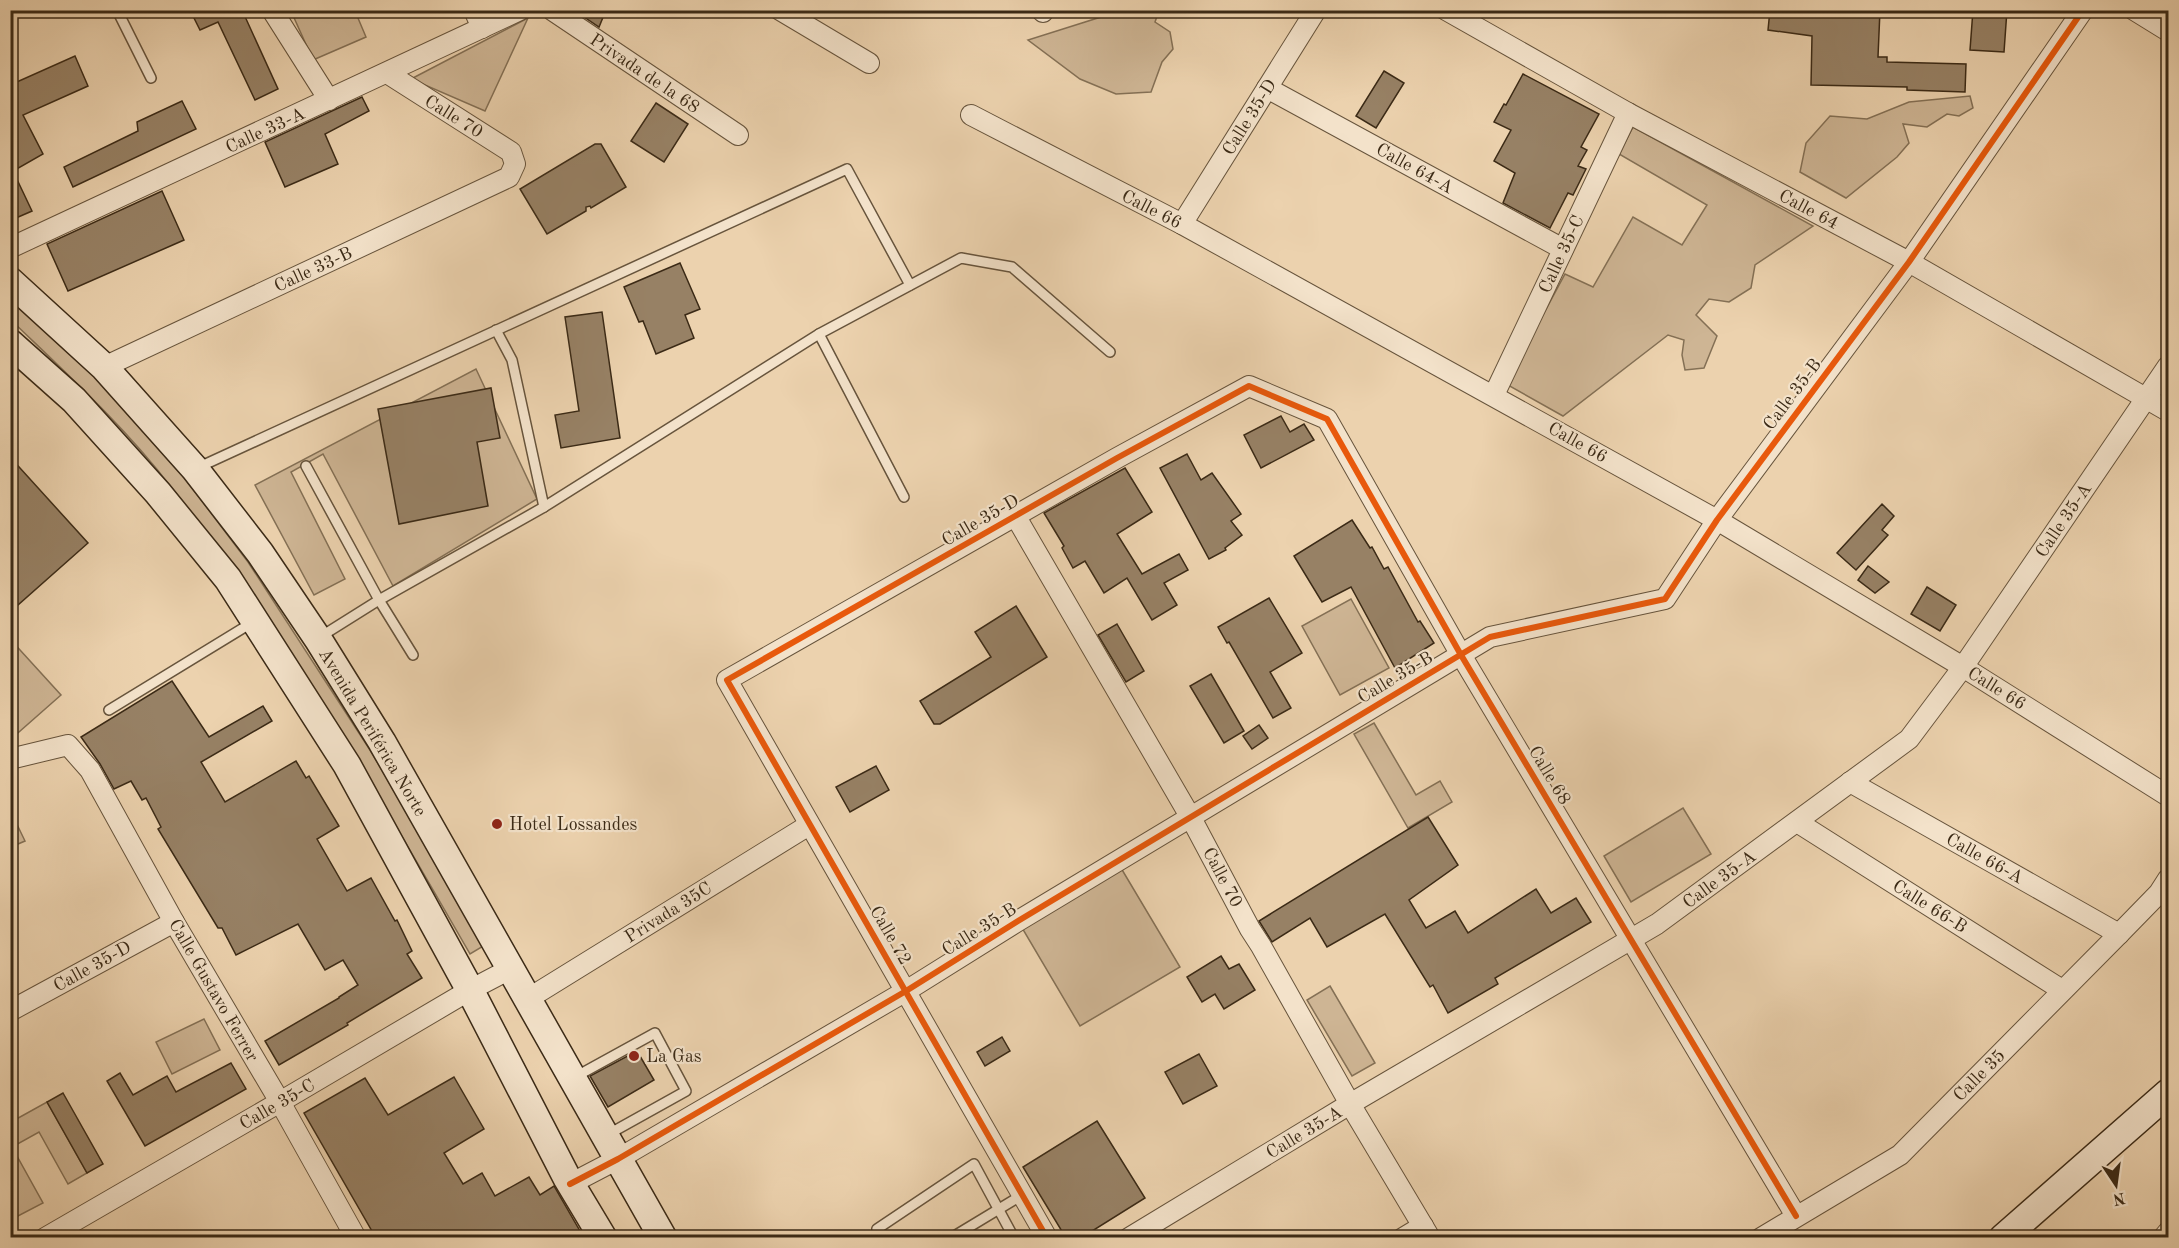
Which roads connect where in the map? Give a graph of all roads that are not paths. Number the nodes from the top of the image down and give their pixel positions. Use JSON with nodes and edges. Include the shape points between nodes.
{"nodes":[{"id":1,"x":117,"y":10,"type":"edge"},
{"id":2,"x":272,"y":10,"type":"edge"},
{"id":3,"x":520,"y":10,"type":"edge"},
{"id":4,"x":552,"y":10,"type":"edge"},
{"id":5,"x":780,"y":10,"type":"edge"},
{"id":6,"x":1316,"y":10,"type":"edge"},
{"id":7,"x":1446,"y":10,"type":"edge"},
{"id":8,"x":2083,"y":10,"type":"edge"},
{"id":9,"x":2134,"y":10,"type":"edge"},
{"id":10,"x":478,"y":19,"type":"edge"},
{"id":11,"x":2169,"y":31,"type":"edge"},
{"id":12,"x":869,"y":63,"type":"dead end"},
{"id":13,"x":387,"y":72,"type":"junction"},
{"id":14,"x":152,"y":78,"type":"dead end"},
{"id":15,"x":1267,"y":88,"type":"junction"},
{"id":16,"x":329,"y":100,"type":"junction"},
{"id":17,"x":1628,"y":113,"type":"junction"},
{"id":18,"x":971,"y":115,"type":"dead end"},
{"id":19,"x":738,"y":135,"type":"dead end"},
{"id":20,"x":515,"y":164,"type":"joint"},
{"id":21,"x":1182,"y":224,"type":"junction"},
{"id":22,"x":10,"y":248,"type":"edge"},
{"id":23,"x":1563,"y":249,"type":"junction"},
{"id":24,"x":1909,"y":262,"type":"junction"},
{"id":25,"x":10,"y":281,"type":"edge"},
{"id":26,"x":910,"y":285,"type":"junction"},
{"id":27,"x":496,"y":330,"type":"junction"},
{"id":28,"x":819,"y":334,"type":"junction"},
{"id":29,"x":10,"y":343,"type":"edge"},
{"id":30,"x":1110,"y":352,"type":"dead end"},
{"id":31,"x":2169,"y":366,"type":"edge"},
{"id":32,"x":105,"y":367,"type":"junction"},
{"id":33,"x":1249,"y":386,"type":"joint"},
{"id":34,"x":1494,"y":395,"type":"junction"},
{"id":35,"x":2147,"y":399,"type":"junction"},
{"id":36,"x":2169,"y":411,"type":"edge"},
{"id":37,"x":306,"y":466,"type":"dead end"},
{"id":38,"x":195,"y":469,"type":"junction"},
{"id":39,"x":904,"y":497,"type":"dead end"},
{"id":40,"x":544,"y":507,"type":"junction"},
{"id":41,"x":1016,"y":517,"type":"junction"},
{"id":42,"x":1717,"y":520,"type":"junction"},
{"id":43,"x":379,"y":600,"type":"junction"},
{"id":44,"x":255,"y":621,"type":"junction"},
{"id":45,"x":318,"y":639,"type":"junction"},
{"id":46,"x":413,"y":655,"type":"dead end"},
{"id":47,"x":1461,"y":655,"type":"junction"},
{"id":48,"x":1963,"y":667,"type":"junction"},
{"id":49,"x":727,"y":680,"type":"joint"},
{"id":50,"x":109,"y":711,"type":"dead end"},
{"id":51,"x":10,"y":759,"type":"edge"},
{"id":52,"x":1850,"y":782,"type":"junction"},
{"id":53,"x":2169,"y":796,"type":"edge"},
{"id":54,"x":1191,"y":818,"type":"junction"},
{"id":55,"x":1797,"y":822,"type":"junction"},
{"id":56,"x":809,"y":825,"type":"junction"},
{"id":57,"x":2169,"y":879,"type":"edge"},
{"id":58,"x":174,"y":922,"type":"junction"},
{"id":59,"x":2120,"y":934,"type":"junction"},
{"id":60,"x":1631,"y":939,"type":"junction"},
{"id":61,"x":510,"y":969,"type":"junction"},
{"id":62,"x":470,"y":990,"type":"junction"},
{"id":63,"x":2062,"y":990,"type":"junction"},
{"id":64,"x":906,"y":991,"type":"junction"},
{"id":65,"x":526,"y":1000,"type":"junction"},
{"id":66,"x":10,"y":1011,"type":"edge"},
{"id":67,"x":572,"y":1078,"type":"junction"},
{"id":68,"x":2169,"y":1093,"type":"edge"},
{"id":69,"x":280,"y":1102,"type":"junction"},
{"id":70,"x":1350,"y":1104,"type":"junction"},
{"id":71,"x":611,"y":1148,"type":"junction"},
{"id":72,"x":570,"y":1184,"type":"junction"},
{"id":73,"x":1022,"y":1195,"type":"junction"},
{"id":74,"x":999,"y":1208,"type":"junction"},
{"id":75,"x":1796,"y":1216,"type":"junction"},
{"id":76,"x":1426,"y":1232,"type":"edge"},
{"id":77,"x":2169,"y":1232,"type":"edge"},
{"id":78,"x":45,"y":1238,"type":"edge"},
{"id":79,"x":356,"y":1238,"type":"edge"},
{"id":80,"x":603,"y":1238,"type":"edge"},
{"id":81,"x":663,"y":1238,"type":"edge"},
{"id":82,"x":882,"y":1238,"type":"edge"},
{"id":83,"x":951,"y":1238,"type":"edge"},
{"id":84,"x":1014,"y":1238,"type":"edge"},
{"id":85,"x":1047,"y":1238,"type":"edge"},
{"id":86,"x":1129,"y":1238,"type":"edge"},
{"id":87,"x":1403,"y":1238,"type":"edge"},
{"id":88,"x":1761,"y":1238,"type":"edge"},
{"id":89,"x":2003,"y":1238,"type":"edge"},
{"id":90,"x":2163,"y":1238,"type":"edge"}],
"edges":[{"from":1,"to":14,"type":"lane"},
{"from":2,"to":16,"type":"street"},
{"from":3,"to":10,"type":"street","name":"Calle 33-A"},
{"from":4,"to":19,"type":"street","name":"Privada de la 68"},
{"from":5,"to":12,"type":"street"},
{"from":6,"to":15,"type":"street","name":"Calle 35-D"},
{"from":7,"to":17,"type":"street","name":"Calle 64"},
{"from":8,"to":24,"type":"street","name":"Calle 35-B"},
{"from":9,"to":11,"type":"street"},
{"from":10,"to":13,"type":"street","name":"Calle 33-A"},
{"from":13,"to":16,"type":"street","name":"Calle 33-A"},
{"from":13,"to":20,"type":"street","name":"Calle 70","via":[[511,152]]},
{"from":15,"to":21,"type":"street","name":"Calle 35-D"},
{"from":15,"to":23,"type":"street","name":"Calle 64-A"},
{"from":16,"to":22,"type":"street","name":"Calle 33-A"},
{"from":17,"to":23,"type":"street","name":"Calle 35-C"},
{"from":17,"to":24,"type":"street","name":"Calle 64"},
{"from":18,"to":21,"type":"street","name":"Calle 66"},
{"from":20,"to":32,"type":"street","name":"Calle 33-B","via":[[509,177]]},
{"from":21,"to":34,"type":"street","name":"Calle 66"},
{"from":23,"to":34,"type":"street","name":"Calle 35-C"},
{"from":24,"to":35,"type":"street","name":"Calle 64"},
{"from":24,"to":42,"type":"street","name":"Calle 35-B"},
{"from":25,"to":32,"type":"main road","name":"Avenida Periférica Norte"},
{"from":26,"to":27,"type":"lane","via":[[847,169]]},
{"from":26,"to":28,"type":"lane"},
{"from":26,"to":30,"type":"lane","via":[[961,258],[1012,267]]},
{"from":27,"to":38,"type":"lane"},
{"from":27,"to":40,"type":"lane","via":[[512,360]]},
{"from":28,"to":39,"type":"lane"},
{"from":28,"to":40,"type":"lane"},
{"from":29,"to":44,"type":"main road","via":[[74,400],[158,493],[228,579]]},
{"from":31,"to":35,"type":"street","name":"Calle 35-A"},
{"from":32,"to":38,"type":"main road","name":"Avenida Periférica Norte"},
{"from":33,"to":41,"type":"street","name":"Calle 35-D"},
{"from":33,"to":47,"type":"street","name":"Calle 68","via":[[1327,419]]},
{"from":34,"to":42,"type":"street","name":"Calle 66"},
{"from":35,"to":36,"type":"street","name":"Calle 64"},
{"from":35,"to":48,"type":"street","name":"Calle 35-A"},
{"from":37,"to":43,"type":"lane"},
{"from":38,"to":45,"type":"main road","name":"Avenida Periférica Norte"},
{"from":40,"to":43,"type":"lane"},
{"from":41,"to":49,"type":"street","name":"Calle 35-D"},
{"from":41,"to":54,"type":"street","name":"Calle 70"},
{"from":42,"to":47,"type":"street","name":"Calle 35-B","via":[[1665,599],[1490,637]]},
{"from":42,"to":48,"type":"street","name":"Calle 66"},
{"from":43,"to":45,"type":"lane"},
{"from":43,"to":46,"type":"lane"},
{"from":44,"to":50,"type":"lane"},
{"from":44,"to":62,"type":"main road","via":[[347,765]]},
{"from":45,"to":61,"type":"main road","name":"Avenida Periférica Norte","via":[[382,742]]},
{"from":47,"to":54,"type":"street","name":"Calle 35-B"},
{"from":47,"to":60,"type":"street","name":"Calle 68"},
{"from":48,"to":52,"type":"street","name":"Calle 35-A","via":[[1909,739]]},
{"from":48,"to":53,"type":"street","name":"Calle 66"},
{"from":49,"to":56,"type":"street","name":"Calle 72"},
{"from":51,"to":58,"type":"street","name":"Calle Gustavo Ferrer","via":[[68,745],[90,770]]},
{"from":52,"to":55,"type":"street","name":"Calle 35-A"},
{"from":52,"to":59,"type":"street","name":"Calle 66-A"},
{"from":54,"to":64,"type":"street","name":"Calle 35-B"},
{"from":54,"to":70,"type":"street","name":"Calle 70"},
{"from":55,"to":60,"type":"street","name":"Calle 35-A"},
{"from":55,"to":63,"type":"street","name":"Calle 66-B"},
{"from":56,"to":64,"type":"street","name":"Calle 72"},
{"from":56,"to":65,"type":"street","name":"Privada 35C"},
{"from":57,"to":59,"type":"street","name":"Calle 35"},
{"from":58,"to":66,"type":"street","name":"Calle 35-D"},
{"from":58,"to":69,"type":"street","name":"Calle Gustavo Ferrer"},
{"from":59,"to":63,"type":"street","name":"Calle 35"},
{"from":60,"to":70,"type":"street","name":"Calle 35-A"},
{"from":60,"to":75,"type":"street","name":"Calle 68"},
{"from":61,"to":62,"type":"street","name":"Calle 35-C"},
{"from":61,"to":65,"type":"main road","name":"Avenida Periférica Norte"},
{"from":62,"to":69,"type":"street","name":"Calle 35-C"},
{"from":62,"to":72,"type":"main road"},
{"from":63,"to":75,"type":"street","name":"Calle 35","via":[[1900,1155]]},
{"from":64,"to":71,"type":"street","name":"Calle 35-B"},
{"from":64,"to":73,"type":"street","name":"Calle 72"},
{"from":65,"to":67,"type":"main road","name":"Avenida Periférica Norte"},
{"from":67,"to":71,"type":"main road","name":"Avenida Periférica Norte"},
{"from":67,"to":71,"type":"lane","via":[[655,1033],[686,1091]]},
{"from":68,"to":89,"type":"main road"},
{"from":69,"to":78,"type":"street","name":"Calle 35-C"},
{"from":69,"to":79,"type":"street","name":"Calle Gustavo Ferrer"},
{"from":70,"to":76,"type":"street","name":"Calle 70"},
{"from":70,"to":86,"type":"street","name":"Calle 35-A"},
{"from":71,"to":72,"type":"street","name":"Calle 35-B"},
{"from":71,"to":81,"type":"main road","name":"Avenida Periférica Norte"},
{"from":72,"to":80,"type":"main road"},
{"from":73,"to":74,"type":"lane"},
{"from":73,"to":85,"type":"street","name":"Calle 72"},
{"from":74,"to":82,"type":"lane","via":[[974,1164],[877,1228]]},
{"from":74,"to":83,"type":"lane"},
{"from":74,"to":84,"type":"lane"},
{"from":75,"to":88,"type":"street","name":"Calle 35"},
{"from":76,"to":87,"type":"street"},
{"from":77,"to":90,"type":"street"}]}
